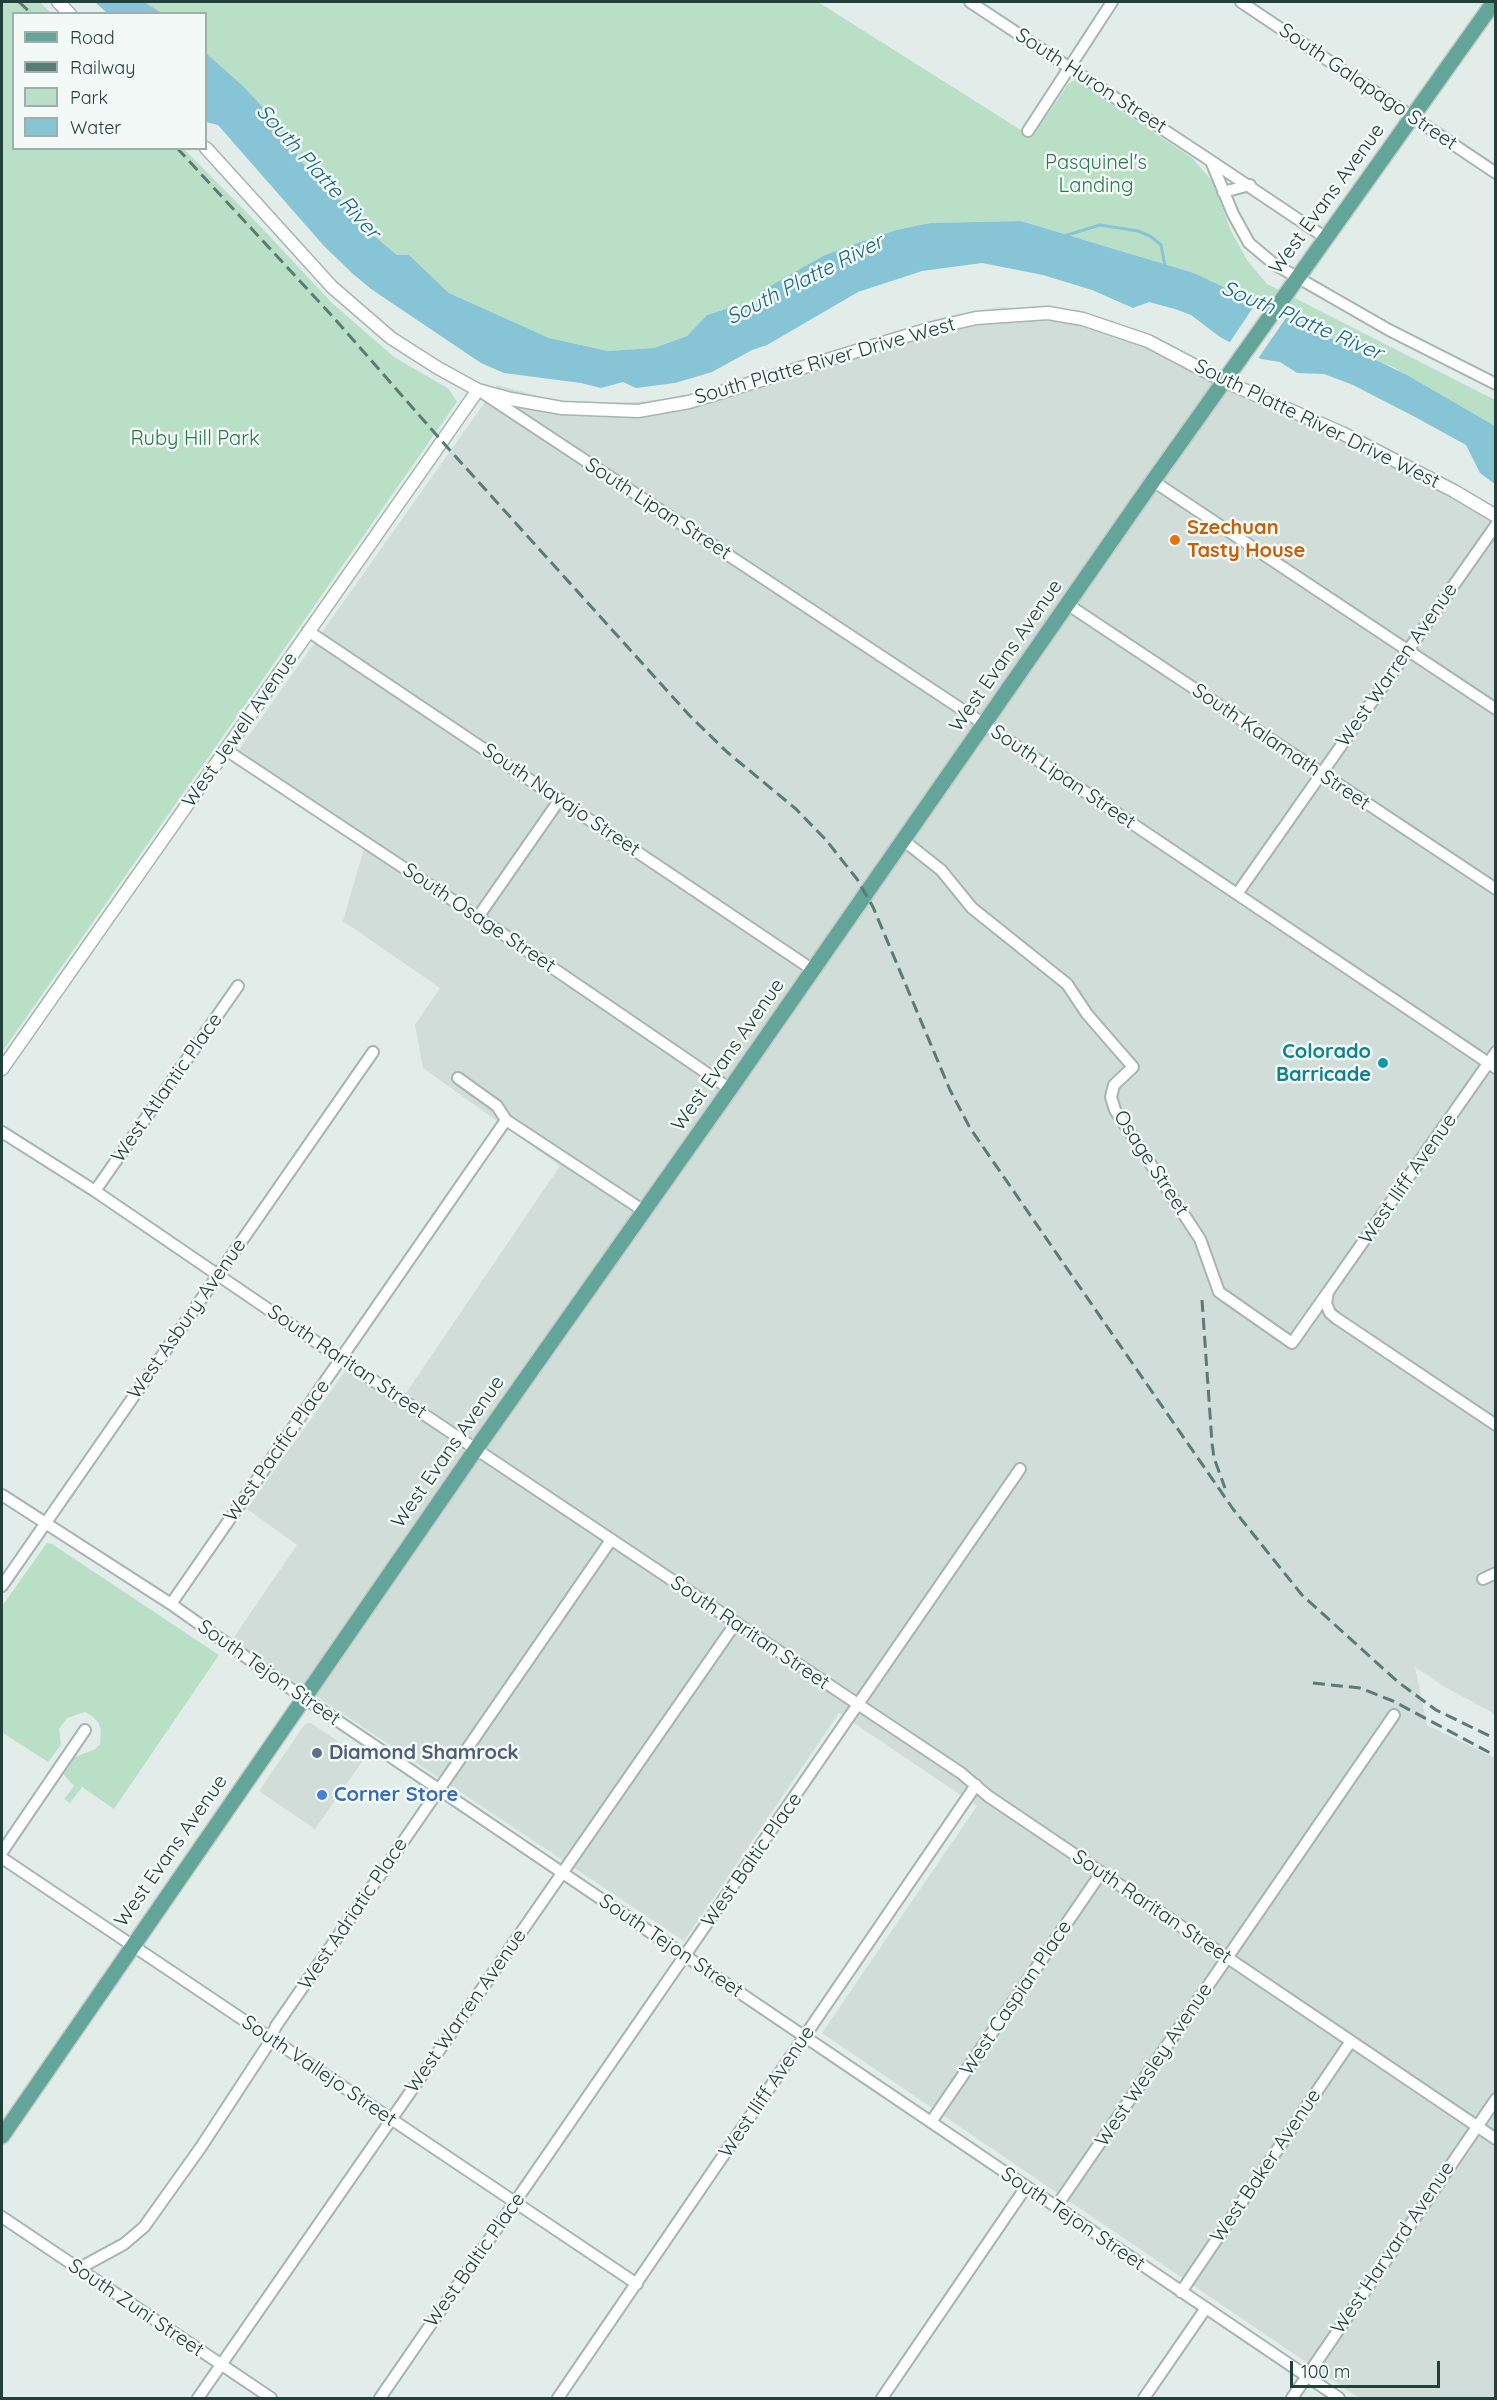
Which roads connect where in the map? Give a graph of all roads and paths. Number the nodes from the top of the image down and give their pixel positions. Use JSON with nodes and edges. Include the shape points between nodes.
{"nodes":[{"id":1,"x":970,"y":2,"type":"edge"},
{"id":2,"x":1112,"y":2,"type":"edge"},
{"id":3,"x":1241,"y":2,"type":"edge"},
{"id":4,"x":1490,"y":8,"type":"edge"},
{"id":5,"x":1069,"y":68,"type":"junction"},
{"id":6,"x":1412,"y":117,"type":"junction"},
{"id":7,"x":1028,"y":131,"type":"dead end"},
{"id":8,"x":207,"y":149,"type":"edge"},
{"id":9,"x":1211,"y":161,"type":"junction"},
{"id":10,"x":1496,"y":173,"type":"edge"},
{"id":11,"x":1250,"y":185,"type":"junction"},
{"id":12,"x":1223,"y":192,"type":"junction"},
{"id":13,"x":1326,"y":238,"type":"junction"},
{"id":14,"x":1297,"y":278,"type":"junction"},
{"id":15,"x":1228,"y":375,"type":"junction"},
{"id":16,"x":1496,"y":384,"type":"edge"},
{"id":17,"x":478,"y":390,"type":"junction"},
{"id":18,"x":1154,"y":481,"type":"junction"},
{"id":19,"x":1496,"y":516,"type":"edge"},
{"id":20,"x":1496,"y":525,"type":"edge"},
{"id":21,"x":1067,"y":604,"type":"junction"},
{"id":22,"x":308,"y":631,"type":"junction"},
{"id":23,"x":1407,"y":650,"type":"junction"},
{"id":24,"x":1496,"y":709,"type":"edge"},
{"id":25,"x":984,"y":724,"type":"junction"},
{"id":26,"x":226,"y":750,"type":"junction"},
{"id":27,"x":1321,"y":774,"type":"junction"},
{"id":28,"x":560,"y":800,"type":"junction"},
{"id":29,"x":903,"y":840,"type":"junction"},
{"id":30,"x":1496,"y":889,"type":"edge"},
{"id":31,"x":1237,"y":894,"type":"junction"},
{"id":32,"x":478,"y":917,"type":"junction"},
{"id":33,"x":813,"y":970,"type":"junction"},
{"id":34,"x":238,"y":986,"type":"dead end"},
{"id":35,"x":373,"y":1052,"type":"dead end"},
{"id":36,"x":1496,"y":1052,"type":"edge"},
{"id":37,"x":1492,"y":1066,"type":"edge"},
{"id":38,"x":2,"y":1069,"type":"edge"},
{"id":39,"x":458,"y":1078,"type":"dead end"},
{"id":40,"x":730,"y":1089,"type":"junction"},
{"id":41,"x":506,"y":1120,"type":"junction"},
{"id":42,"x":2,"y":1132,"type":"edge"},
{"id":43,"x":95,"y":1191,"type":"junction"},
{"id":44,"x":644,"y":1211,"type":"junction"},
{"id":45,"x":218,"y":1275,"type":"junction"},
{"id":46,"x":1328,"y":1292,"type":"junction"},
{"id":47,"x":341,"y":1359,"type":"junction"},
{"id":48,"x":1496,"y":1425,"type":"edge"},
{"id":49,"x":476,"y":1449,"type":"junction"},
{"id":50,"x":1020,"y":1469,"type":"dead end"},
{"id":51,"x":2,"y":1495,"type":"edge"},
{"id":52,"x":44,"y":1524,"type":"junction"},
{"id":53,"x":611,"y":1540,"type":"junction"},
{"id":54,"x":1496,"y":1573,"type":"edge"},
{"id":55,"x":1483,"y":1579,"type":"dead end"},
{"id":56,"x":2,"y":1586,"type":"edge"},
{"id":57,"x":171,"y":1604,"type":"junction"},
{"id":58,"x":735,"y":1624,"type":"junction"},
{"id":59,"x":303,"y":1697,"type":"junction"},
{"id":60,"x":859,"y":1705,"type":"junction"},
{"id":61,"x":1394,"y":1715,"type":"dead end"},
{"id":62,"x":86,"y":1730,"type":"dead end"},
{"id":63,"x":976,"y":1785,"type":"junction"},
{"id":64,"x":439,"y":1789,"type":"junction"},
{"id":65,"x":2,"y":1852,"type":"edge"},
{"id":66,"x":2,"y":1858,"type":"edge"},
{"id":67,"x":562,"y":1873,"type":"junction"},
{"id":68,"x":1101,"y":1873,"type":"junction"},
{"id":69,"x":132,"y":1946,"type":"junction"},
{"id":70,"x":686,"y":1956,"type":"junction"},
{"id":71,"x":1228,"y":1958,"type":"junction"},
{"id":72,"x":804,"y":2037,"type":"junction"},
{"id":73,"x":269,"y":2038,"type":"junction"},
{"id":74,"x":1351,"y":2041,"type":"junction"},
{"id":75,"x":1496,"y":2098,"type":"edge"},
{"id":76,"x":391,"y":2120,"type":"junction"},
{"id":77,"x":931,"y":2122,"type":"junction"},
{"id":78,"x":1476,"y":2126,"type":"junction"},
{"id":79,"x":2,"y":2136,"type":"edge"},
{"id":80,"x":1496,"y":2139,"type":"edge"},
{"id":81,"x":1026,"y":2187,"type":"junction"},
{"id":82,"x":515,"y":2202,"type":"junction"},
{"id":83,"x":1056,"y":2207,"type":"junction"},
{"id":84,"x":2,"y":2217,"type":"edge"},
{"id":85,"x":78,"y":2269,"type":"junction"},
{"id":86,"x":636,"y":2284,"type":"junction"},
{"id":87,"x":1181,"y":2292,"type":"junction"},
{"id":88,"x":1206,"y":2308,"type":"junction"},
{"id":89,"x":220,"y":2365,"type":"junction"},
{"id":90,"x":1307,"y":2377,"type":"junction"},
{"id":91,"x":198,"y":2398,"type":"edge"},
{"id":92,"x":271,"y":2398,"type":"edge"},
{"id":93,"x":380,"y":2398,"type":"edge"},
{"id":94,"x":558,"y":2398,"type":"edge"},
{"id":95,"x":882,"y":2398,"type":"edge"},
{"id":96,"x":1144,"y":2398,"type":"edge"},
{"id":97,"x":1292,"y":2398,"type":"edge"},
{"id":98,"x":1339,"y":2398,"type":"edge"}],
"edges":[{"from":1,"to":5,"type":"street","name":"South Huron Street"},
{"from":2,"to":5,"type":"street"},
{"from":3,"to":6,"type":"street","name":"South Galapago Street"},
{"from":4,"to":6,"type":"main road","name":"West Evans Avenue"},
{"from":5,"to":7,"type":"street"},
{"from":5,"to":9,"type":"street","name":"South Huron Street"},
{"from":6,"to":10,"type":"street","name":"South Galapago Street"},
{"from":6,"to":13,"type":"main road","name":"West Evans Avenue"},
{"from":8,"to":17,"type":"street","name":"South Platte River Drive West","via":[[332,287],[391,338]]},
{"from":9,"to":11,"type":"street","name":"South Huron Street"},
{"from":9,"to":12,"type":"street"},
{"from":11,"to":12,"type":"street"},
{"from":11,"to":13,"type":"street","name":"South Huron Street"},
{"from":12,"to":14,"type":"street","via":[[1250,243]]},
{"from":13,"to":14,"type":"main road","name":"West Evans Avenue"},
{"from":14,"to":15,"type":"main road","name":"West Evans Avenue"},
{"from":14,"to":16,"type":"street"},
{"from":15,"to":17,"type":"street","name":"South Platte River Drive West","via":[[1114,327],[1047,313],[975,318],[929,329],[689,402],[638,411],[562,408]]},
{"from":15,"to":18,"type":"main road","name":"West Evans Avenue"},
{"from":15,"to":19,"type":"street","name":"South Platte River Drive West"},
{"from":17,"to":22,"type":"street","name":"West Jewell Avenue"},
{"from":17,"to":25,"type":"street","name":"South Lipan Street"},
{"from":18,"to":21,"type":"main road","name":"West Evans Avenue"},
{"from":18,"to":23,"type":"street"},
{"from":20,"to":23,"type":"street","name":"West Warren Avenue"},
{"from":21,"to":25,"type":"main road","name":"West Evans Avenue"},
{"from":21,"to":27,"type":"street","name":"South Kalamath Street"},
{"from":22,"to":26,"type":"street","name":"West Jewell Avenue"},
{"from":22,"to":28,"type":"street","name":"South Navajo Street"},
{"from":23,"to":24,"type":"street"},
{"from":23,"to":27,"type":"street","name":"West Warren Avenue"},
{"from":25,"to":29,"type":"main road","name":"West Evans Avenue"},
{"from":25,"to":31,"type":"street","name":"South Lipan Street"},
{"from":26,"to":32,"type":"street","name":"South Osage Street"},
{"from":26,"to":38,"type":"street","name":"West Jewell Avenue"},
{"from":27,"to":30,"type":"street","name":"South Kalamath Street"},
{"from":27,"to":31,"type":"street","name":"West Warren Avenue"},
{"from":28,"to":32,"type":"street"},
{"from":28,"to":33,"type":"street","name":"South Navajo Street"},
{"from":29,"to":33,"type":"main road","name":"West Evans Avenue"},
{"from":29,"to":46,"type":"street","name":"Osage Street","via":[[941,870],[972,908],[1067,984],[1087,1014],[1134,1067],[1114,1085],[1111,1097],[1115,1110],[1200,1239],[1219,1292],[1292,1343]]},
{"from":31,"to":37,"type":"street","name":"South Lipan Street"},
{"from":32,"to":40,"type":"street","name":"South Osage Street"},
{"from":33,"to":40,"type":"main road","name":"West Evans Avenue"},
{"from":34,"to":43,"type":"street","name":"West Atlantic Place"},
{"from":35,"to":45,"type":"street","name":"West Asbury Avenue"},
{"from":36,"to":37,"type":"street","name":"West Iliff Avenue"},
{"from":37,"to":46,"type":"street","name":"West Iliff Avenue"},
{"from":39,"to":41,"type":"street","via":[[497,1106]]},
{"from":40,"to":44,"type":"main road","name":"West Evans Avenue"},
{"from":41,"to":44,"type":"street"},
{"from":41,"to":47,"type":"street","name":"West Pacific Place"},
{"from":42,"to":43,"type":"street","name":"South Raritan Street"},
{"from":43,"to":45,"type":"street","name":"South Raritan Street"},
{"from":44,"to":49,"type":"main road","name":"West Evans Avenue"},
{"from":45,"to":47,"type":"street","name":"South Raritan Street"},
{"from":45,"to":52,"type":"street","name":"West Asbury Avenue"},
{"from":46,"to":48,"type":"street","via":[[1327,1307],[1336,1318]]},
{"from":47,"to":49,"type":"street","name":"South Raritan Street"},
{"from":47,"to":57,"type":"street","name":"West Pacific Place"},
{"from":49,"to":53,"type":"street","name":"South Raritan Street"},
{"from":49,"to":59,"type":"main road","name":"West Evans Avenue"},
{"from":50,"to":60,"type":"street","name":"West Baltic Place"},
{"from":51,"to":52,"type":"street","name":"South Tejon Street"},
{"from":52,"to":56,"type":"street","name":"West Asbury Avenue"},
{"from":52,"to":57,"type":"street","name":"South Tejon Street"},
{"from":53,"to":58,"type":"street","name":"South Raritan Street"},
{"from":53,"to":64,"type":"street","name":"West Adriatic Place"},
{"from":54,"to":55,"type":"street"},
{"from":57,"to":59,"type":"street","name":"South Tejon Street"},
{"from":58,"to":60,"type":"street","name":"South Raritan Street"},
{"from":58,"to":67,"type":"street","name":"West Warren Avenue"},
{"from":59,"to":64,"type":"street","name":"South Tejon Street"},
{"from":59,"to":69,"type":"main road","name":"West Evans Avenue"},
{"from":60,"to":63,"type":"street","name":"South Raritan Street"},
{"from":60,"to":70,"type":"street","name":"West Baltic Place"},
{"from":61,"to":71,"type":"street","name":"West Wesley Avenue"},
{"from":62,"to":65,"type":"street"},
{"from":63,"to":68,"type":"street","name":"South Raritan Street"},
{"from":63,"to":72,"type":"street","name":"West Iliff Avenue"},
{"from":64,"to":67,"type":"street","name":"South Tejon Street"},
{"from":64,"to":73,"type":"street","name":"West Adriatic Place"},
{"from":66,"to":69,"type":"street","name":"South Vallejo Street"},
{"from":67,"to":70,"type":"street","name":"South Tejon Street"},
{"from":67,"to":76,"type":"street","name":"West Warren Avenue"},
{"from":68,"to":71,"type":"street","name":"South Raritan Street"},
{"from":68,"to":77,"type":"street","name":"West Caspian Place"},
{"from":69,"to":73,"type":"street","name":"South Vallejo Street"},
{"from":69,"to":79,"type":"main road","name":"West Evans Avenue"},
{"from":70,"to":72,"type":"street","name":"South Tejon Street"},
{"from":70,"to":82,"type":"street","name":"West Baltic Place"},
{"from":71,"to":74,"type":"street","name":"South Raritan Street"},
{"from":71,"to":83,"type":"street","name":"West Wesley Avenue"},
{"from":72,"to":77,"type":"street","name":"South Tejon Street"},
{"from":72,"to":86,"type":"street","name":"West Iliff Avenue"},
{"from":73,"to":76,"type":"street","name":"South Vallejo Street"},
{"from":73,"to":85,"type":"street","name":"West Adriatic Place","via":[[207,2138],[144,2227],[124,2244]]},
{"from":74,"to":78,"type":"street","name":"South Raritan Street"},
{"from":74,"to":87,"type":"street","name":"West Baker Avenue"},
{"from":75,"to":78,"type":"street","name":"West Harvard Avenue"},
{"from":76,"to":82,"type":"street","name":"South Vallejo Street"},
{"from":76,"to":89,"type":"street","name":"West Warren Avenue"},
{"from":77,"to":81,"type":"street","name":"South Tejon Street"},
{"from":78,"to":80,"type":"street","name":"South Raritan Street"},
{"from":78,"to":90,"type":"street","name":"West Harvard Avenue"},
{"from":81,"to":83,"type":"street","name":"South Tejon Street"},
{"from":81,"to":95,"type":"street"},
{"from":82,"to":86,"type":"street","name":"South Vallejo Street"},
{"from":82,"to":93,"type":"street","name":"West Baltic Place"},
{"from":83,"to":87,"type":"street","name":"South Tejon Street"},
{"from":84,"to":85,"type":"street","name":"South Zuni Street"},
{"from":85,"to":89,"type":"street","name":"South Zuni Street"},
{"from":86,"to":94,"type":"street","name":"West Iliff Avenue"},
{"from":87,"to":88,"type":"street","name":"South Tejon Street"},
{"from":88,"to":90,"type":"street","name":"South Tejon Street"},
{"from":88,"to":96,"type":"street"},
{"from":89,"to":91,"type":"street","name":"West Warren Avenue"},
{"from":89,"to":92,"type":"street","name":"South Zuni Street"},
{"from":90,"to":97,"type":"street","name":"West Harvard Avenue"},
{"from":90,"to":98,"type":"street","name":"South Tejon Street"}]}
